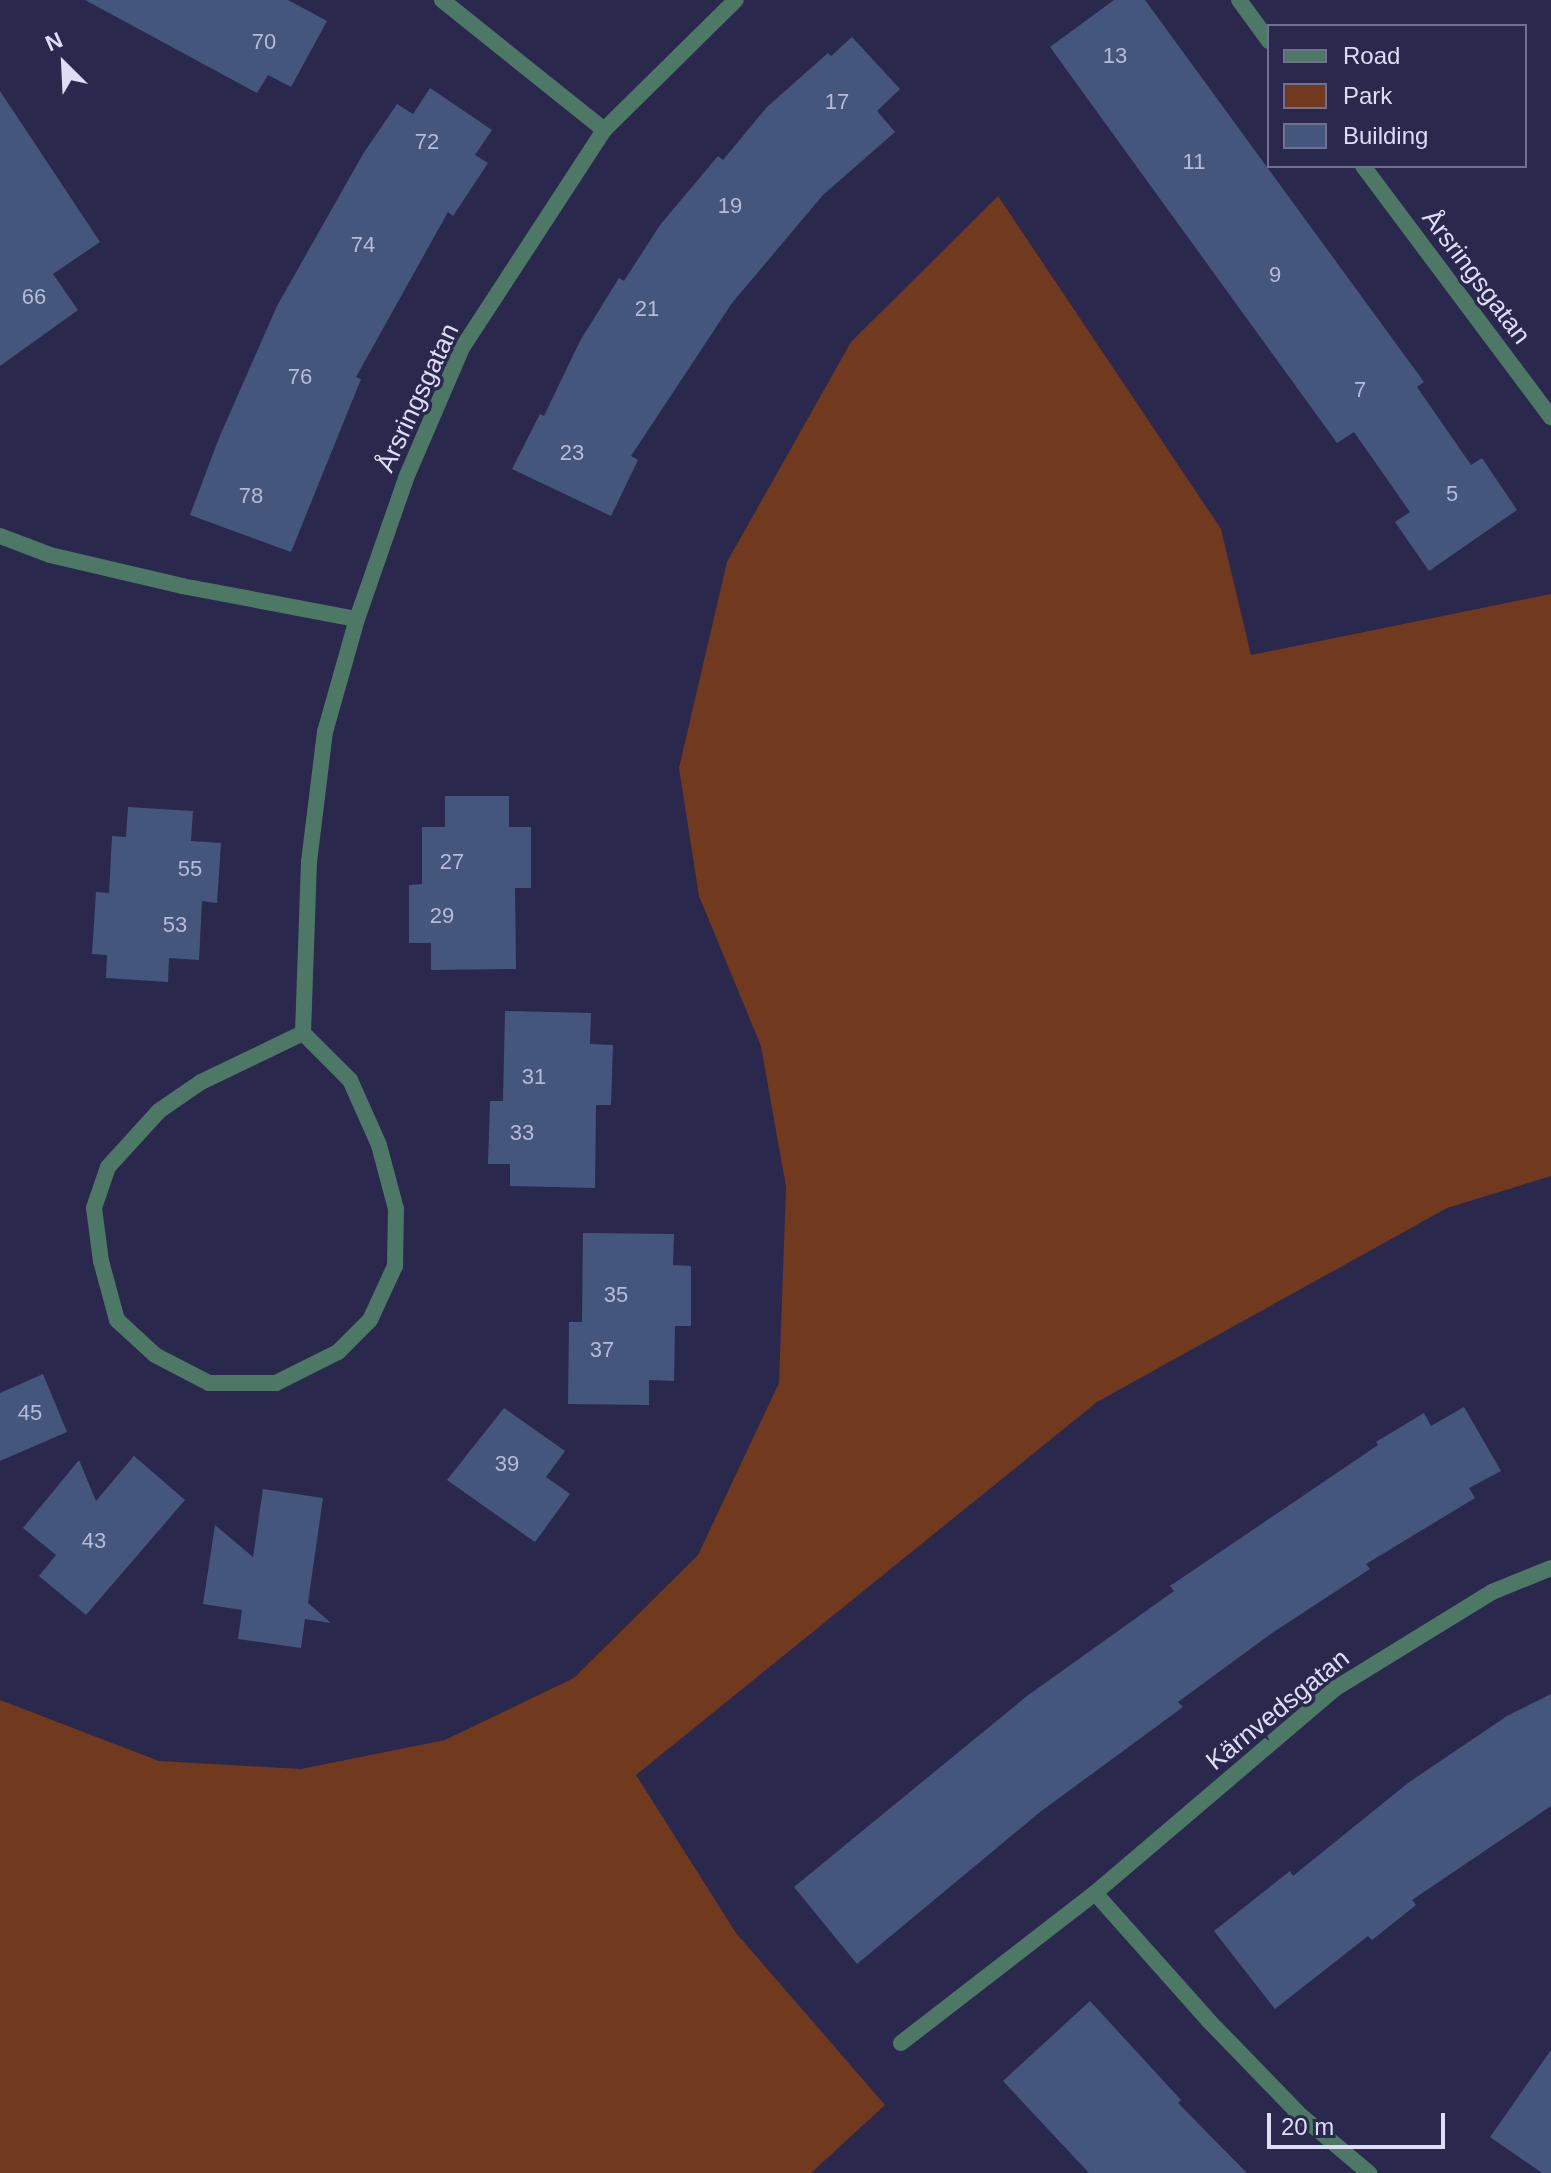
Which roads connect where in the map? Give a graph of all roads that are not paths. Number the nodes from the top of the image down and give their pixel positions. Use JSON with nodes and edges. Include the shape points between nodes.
{"nodes":[{"id":1,"x":442,"y":0,"type":"edge"},
{"id":2,"x":736,"y":0,"type":"edge"},
{"id":3,"x":1239,"y":0,"type":"edge"},
{"id":4,"x":1267,"y":38,"type":"edge"},
{"id":5,"x":604,"y":130,"type":"junction"},
{"id":6,"x":1364,"y":168,"type":"edge"},
{"id":7,"x":1551,"y":417,"type":"edge"},
{"id":8,"x":0,"y":536,"type":"edge"},
{"id":9,"x":357,"y":619,"type":"junction"},
{"id":10,"x":303,"y":1033,"type":"junction"},
{"id":11,"x":1551,"y":1568,"type":"edge"},
{"id":12,"x":1095,"y":1893,"type":"junction"},
{"id":13,"x":901,"y":2043,"type":"dead end"},
{"id":14,"x":1369,"y":2173,"type":"edge"}],
"edges":[{"from":1,"to":5,"type":"street"},
{"from":2,"to":5,"type":"street","name":"Årsringsgatan"},
{"from":3,"to":4,"type":"street"},
{"from":5,"to":9,"type":"street","name":"Årsringsgatan","via":[[462,348],[406,478]]},
{"from":6,"to":7,"type":"street","name":"Årsringsgatan"},
{"from":8,"to":9,"type":"street","via":[[50,555],[182,586]]},
{"from":9,"to":10,"type":"street","name":"Årsringsgatan","via":[[325,732],[309,862]]},
{"from":10,"to":10,"type":"street","via":[[350,1080],[379,1145],[396,1209],[395,1266],[370,1320],[338,1352],[276,1383],[209,1383],[155,1355],[117,1320],[94,1208],[108,1167],[159,1111],[201,1082]]},
{"from":11,"to":12,"type":"street","name":"Kärnvedsgatan","via":[[1492,1592],[1336,1688]]},
{"from":12,"to":13,"type":"street","name":"Kärnvedsgatan"},
{"from":12,"to":14,"type":"street","via":[[1299,2114]]}]}
